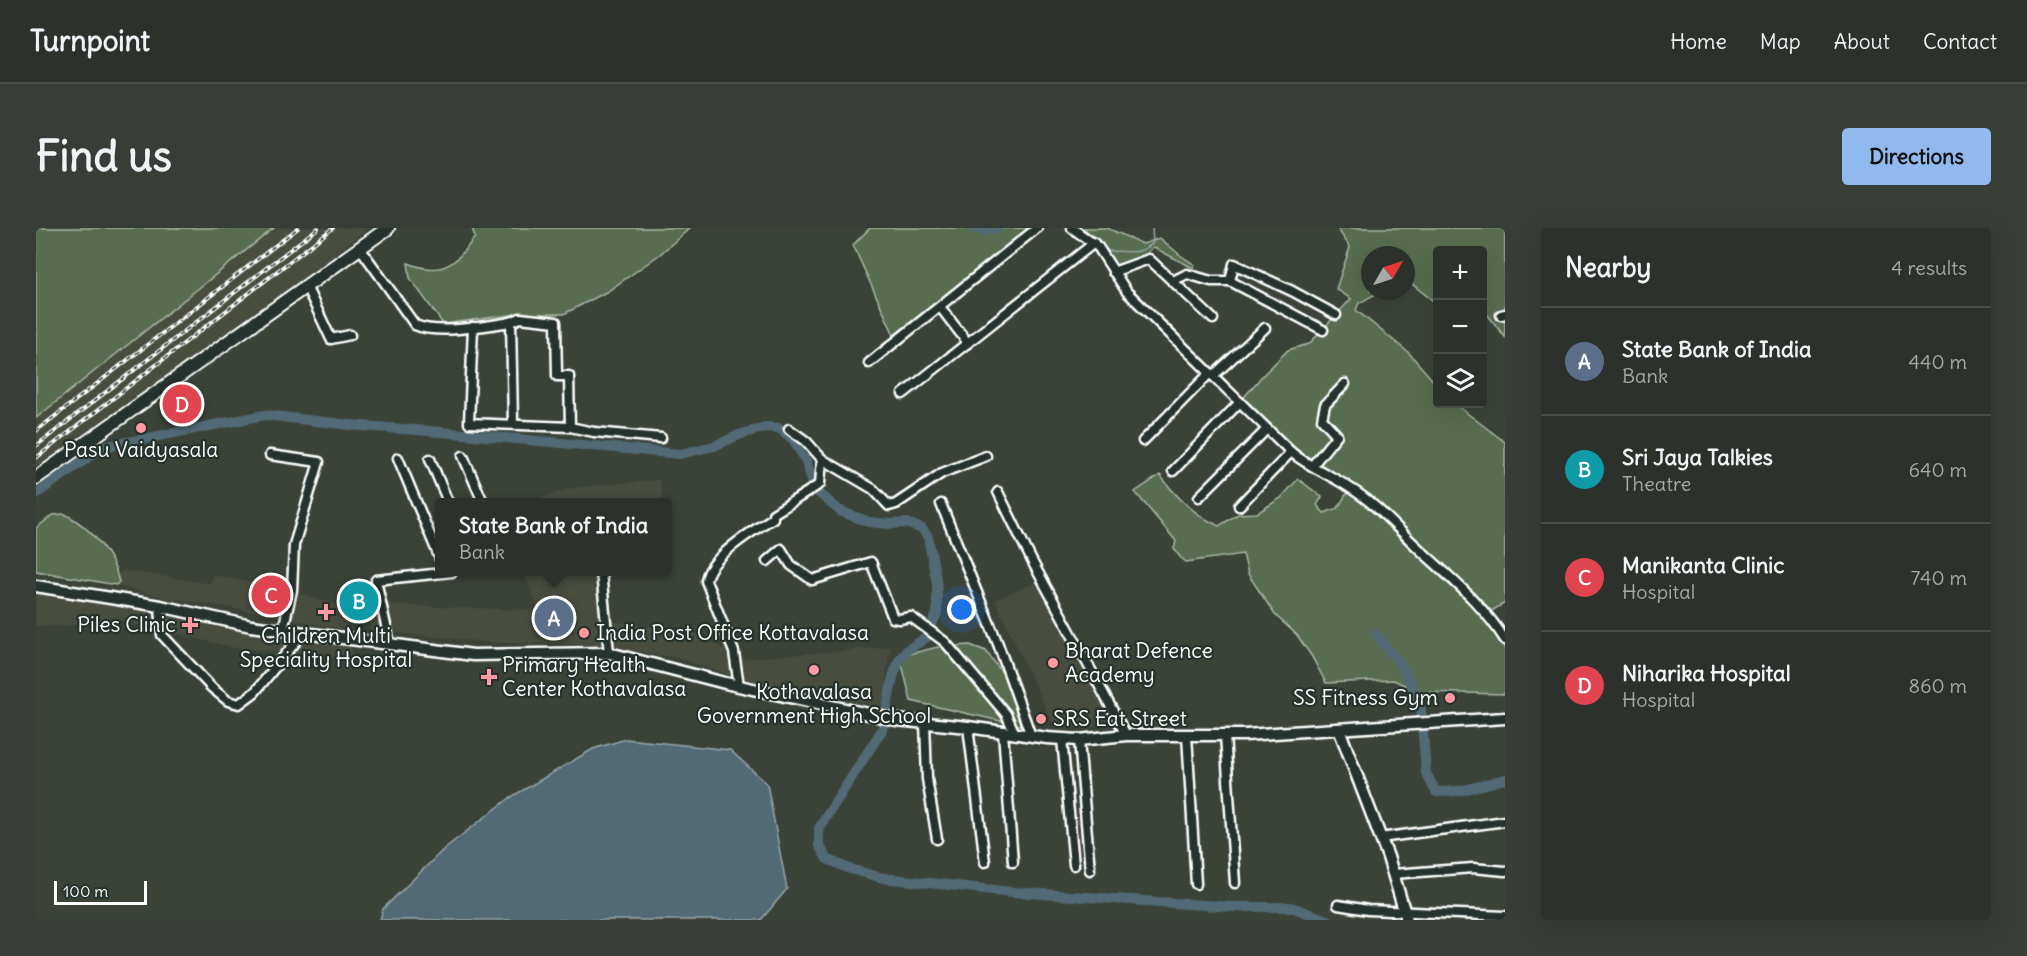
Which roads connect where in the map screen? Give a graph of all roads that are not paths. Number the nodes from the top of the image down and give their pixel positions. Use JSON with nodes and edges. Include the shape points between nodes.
{"nodes":[{"id":1,"x":388,"y":228,"type":"edge"},
{"id":2,"x":1037,"y":228,"type":"edge"},
{"id":3,"x":1072,"y":228,"type":"edge"},
{"id":4,"x":1091,"y":246,"type":"junction"},
{"id":5,"x":360,"y":248,"type":"junction"},
{"id":6,"x":1113,"y":272,"type":"junction"},
{"id":7,"x":1173,"y":281,"type":"junction"},
{"id":8,"x":1230,"y":281,"type":"junction"},
{"id":9,"x":306,"y":286,"type":"junction"},
{"id":10,"x":940,"y":307,"type":"junction"},
{"id":11,"x":1336,"y":315,"type":"dead end"},
{"id":12,"x":1213,"y":319,"type":"dead end"},
{"id":13,"x":511,"y":322,"type":"junction"},
{"id":14,"x":473,"y":327,"type":"junction"},
{"id":15,"x":1265,"y":328,"type":"dead end"},
{"id":16,"x":1323,"y":330,"type":"dead end"},
{"id":17,"x":350,"y":335,"type":"dead end"},
{"id":18,"x":968,"y":343,"type":"junction"},
{"id":19,"x":869,"y":363,"type":"dead end"},
{"id":20,"x":1212,"y":375,"type":"junction"},
{"id":21,"x":1345,"y":384,"type":"dead end"},
{"id":22,"x":903,"y":394,"type":"dead end"},
{"id":23,"x":1240,"y":402,"type":"junction"},
{"id":24,"x":513,"y":424,"type":"junction"},
{"id":25,"x":570,"y":427,"type":"junction"},
{"id":26,"x":789,"y":429,"type":"dead end"},
{"id":27,"x":1267,"y":429,"type":"junction"},
{"id":28,"x":661,"y":438,"type":"dead end"},
{"id":29,"x":1143,"y":441,"type":"dead end"},
{"id":30,"x":1291,"y":452,"type":"junction"},
{"id":31,"x":270,"y":455,"type":"dead end"},
{"id":32,"x":464,"y":456,"type":"dead end"},
{"id":33,"x":986,"y":456,"type":"dead end"},
{"id":34,"x":398,"y":458,"type":"dead end"},
{"id":35,"x":430,"y":459,"type":"dead end"},
{"id":36,"x":822,"y":459,"type":"junction"},
{"id":37,"x":1312,"y":466,"type":"junction"},
{"id":38,"x":1173,"y":471,"type":"dead end"},
{"id":39,"x":36,"y":478,"type":"edge"},
{"id":40,"x":998,"y":492,"type":"dead end"},
{"id":41,"x":1199,"y":497,"type":"dead end"},
{"id":42,"x":446,"y":498,"type":"edge"},
{"id":43,"x":481,"y":498,"type":"edge"},
{"id":44,"x":941,"y":504,"type":"dead end"},
{"id":45,"x":1239,"y":506,"type":"dead end"},
{"id":46,"x":435,"y":547,"type":"edge"},
{"id":47,"x":767,"y":561,"type":"dead end"},
{"id":48,"x":435,"y":573,"type":"edge"},
{"id":49,"x":601,"y":576,"type":"edge"},
{"id":50,"x":36,"y":586,"type":"edge"},
{"id":51,"x":160,"y":606,"type":"junction"},
{"id":52,"x":283,"y":630,"type":"junction"},
{"id":53,"x":303,"y":633,"type":"junction"},
{"id":54,"x":1505,"y":640,"type":"edge"},
{"id":55,"x":390,"y":644,"type":"junction"},
{"id":56,"x":609,"y":653,"type":"junction"},
{"id":57,"x":739,"y":686,"type":"junction"},
{"id":58,"x":1505,"y":718,"type":"edge"},
{"id":59,"x":925,"y":722,"type":"junction"},
{"id":60,"x":968,"y":727,"type":"junction"},
{"id":61,"x":1339,"y":729,"type":"junction"},
{"id":62,"x":1003,"y":732,"type":"junction"},
{"id":63,"x":1015,"y":734,"type":"junction"},
{"id":64,"x":1126,"y":735,"type":"junction"},
{"id":65,"x":1187,"y":735,"type":"junction"},
{"id":66,"x":1225,"y":735,"type":"junction"},
{"id":67,"x":1031,"y":736,"type":"junction"},
{"id":68,"x":1062,"y":739,"type":"junction"},
{"id":69,"x":1079,"y":740,"type":"junction"},
{"id":70,"x":1505,"y":821,"type":"edge"},
{"id":71,"x":1380,"y":838,"type":"junction"},
{"id":72,"x":937,"y":839,"type":"dead end"},
{"id":73,"x":985,"y":862,"type":"dead end"},
{"id":74,"x":1013,"y":862,"type":"dead end"},
{"id":75,"x":1074,"y":865,"type":"dead end"},
{"id":76,"x":1090,"y":870,"type":"dead end"},
{"id":77,"x":1505,"y":871,"type":"edge"},
{"id":78,"x":1393,"y":874,"type":"junction"},
{"id":79,"x":1235,"y":883,"type":"dead end"},
{"id":80,"x":1197,"y":884,"type":"dead end"},
{"id":81,"x":1338,"y":905,"type":"dead end"},
{"id":82,"x":1405,"y":915,"type":"edge"},
{"id":83,"x":1505,"y":916,"type":"edge"}],
"edges":[{"from":1,"to":5,"type":"highway"},
{"from":2,"to":10,"type":"street"},
{"from":3,"to":4,"type":"street"},
{"from":4,"to":6,"type":"street"},
{"from":4,"to":18,"type":"street"},
{"from":5,"to":9,"type":"highway"},
{"from":5,"to":14,"type":"street","via":[[415,325],[423,329]]},
{"from":6,"to":7,"type":"street","via":[[1149,259]]},
{"from":6,"to":20,"type":"street","via":[[1127,292]]},
{"from":7,"to":8,"type":"street","via":[[1187,274],[1211,281]]},
{"from":7,"to":12,"type":"street"},
{"from":8,"to":11,"type":"street","via":[[1234,264]]},
{"from":8,"to":16,"type":"street"},
{"from":9,"to":17,"type":"street","via":[[331,339]]},
{"from":9,"to":39,"type":"highway"},
{"from":10,"to":18,"type":"street"},
{"from":10,"to":19,"type":"street"},
{"from":13,"to":14,"type":"street"},
{"from":13,"to":24,"type":"street"},
{"from":13,"to":25,"type":"street","via":[[520,318],[556,322],[557,376],[569,376]]},
{"from":14,"to":24,"type":"street","via":[[470,423]]},
{"from":15,"to":20,"type":"street"},
{"from":18,"to":22,"type":"street"},
{"from":20,"to":23,"type":"street"},
{"from":20,"to":29,"type":"street"},
{"from":21,"to":37,"type":"street","via":[[1325,405],[1322,419],[1337,435]]},
{"from":23,"to":27,"type":"street"},
{"from":23,"to":38,"type":"street"},
{"from":24,"to":25,"type":"street"},
{"from":25,"to":28,"type":"street"},
{"from":26,"to":36,"type":"street"},
{"from":27,"to":30,"type":"street"},
{"from":27,"to":41,"type":"street"},
{"from":30,"to":37,"type":"street"},
{"from":30,"to":45,"type":"street"},
{"from":31,"to":52,"type":"street","via":[[319,462],[294,545],[292,590]]},
{"from":32,"to":43,"type":"street"},
{"from":33,"to":36,"type":"street","via":[[942,473],[889,506],[873,489]]},
{"from":34,"to":46,"type":"street"},
{"from":35,"to":42,"type":"street"},
{"from":36,"to":57,"type":"street","via":[[820,484],[731,546],[707,574],[706,581],[734,652]]},
{"from":37,"to":54,"type":"street","via":[[1377,507],[1474,602]]},
{"from":40,"to":64,"type":"street"},
{"from":44,"to":67,"type":"street"},
{"from":47,"to":63,"type":"street","via":[[781,549],[791,566],[812,580],[871,562],[893,618],[911,617],[945,642],[1006,714]]},
{"from":48,"to":55,"type":"street","via":[[376,580]]},
{"from":49,"to":56,"type":"street"},
{"from":50,"to":51,"type":"main road"},
{"from":51,"to":52,"type":"main road"},
{"from":51,"to":53,"type":"street","via":[[162,635],[212,688],[228,701],[239,704],[255,692]]},
{"from":52,"to":53,"type":"main road"},
{"from":53,"to":55,"type":"main road"},
{"from":55,"to":56,"type":"main road","via":[[473,655]]},
{"from":56,"to":57,"type":"main road"},
{"from":57,"to":59,"type":"main road","via":[[896,720]]},
{"from":58,"to":61,"type":"main road"},
{"from":59,"to":60,"type":"main road"},
{"from":59,"to":72,"type":"street","via":[[927,779]]},
{"from":60,"to":62,"type":"main road"},
{"from":60,"to":73,"type":"street"},
{"from":61,"to":66,"type":"main road"},
{"from":61,"to":71,"type":"main road"},
{"from":62,"to":63,"type":"main road"},
{"from":62,"to":74,"type":"street"},
{"from":63,"to":67,"type":"main road"},
{"from":64,"to":65,"type":"main road"},
{"from":64,"to":69,"type":"main road"},
{"from":65,"to":66,"type":"main road"},
{"from":65,"to":80,"type":"street"},
{"from":66,"to":79,"type":"street"},
{"from":67,"to":68,"type":"main road"},
{"from":68,"to":69,"type":"main road"},
{"from":68,"to":75,"type":"street"},
{"from":69,"to":76,"type":"street"},
{"from":70,"to":71,"type":"street"},
{"from":71,"to":78,"type":"main road"},
{"from":77,"to":78,"type":"street","via":[[1473,868]]},
{"from":78,"to":82,"type":"main road"},
{"from":81,"to":82,"type":"street"},
{"from":82,"to":83,"type":"street"}]}
